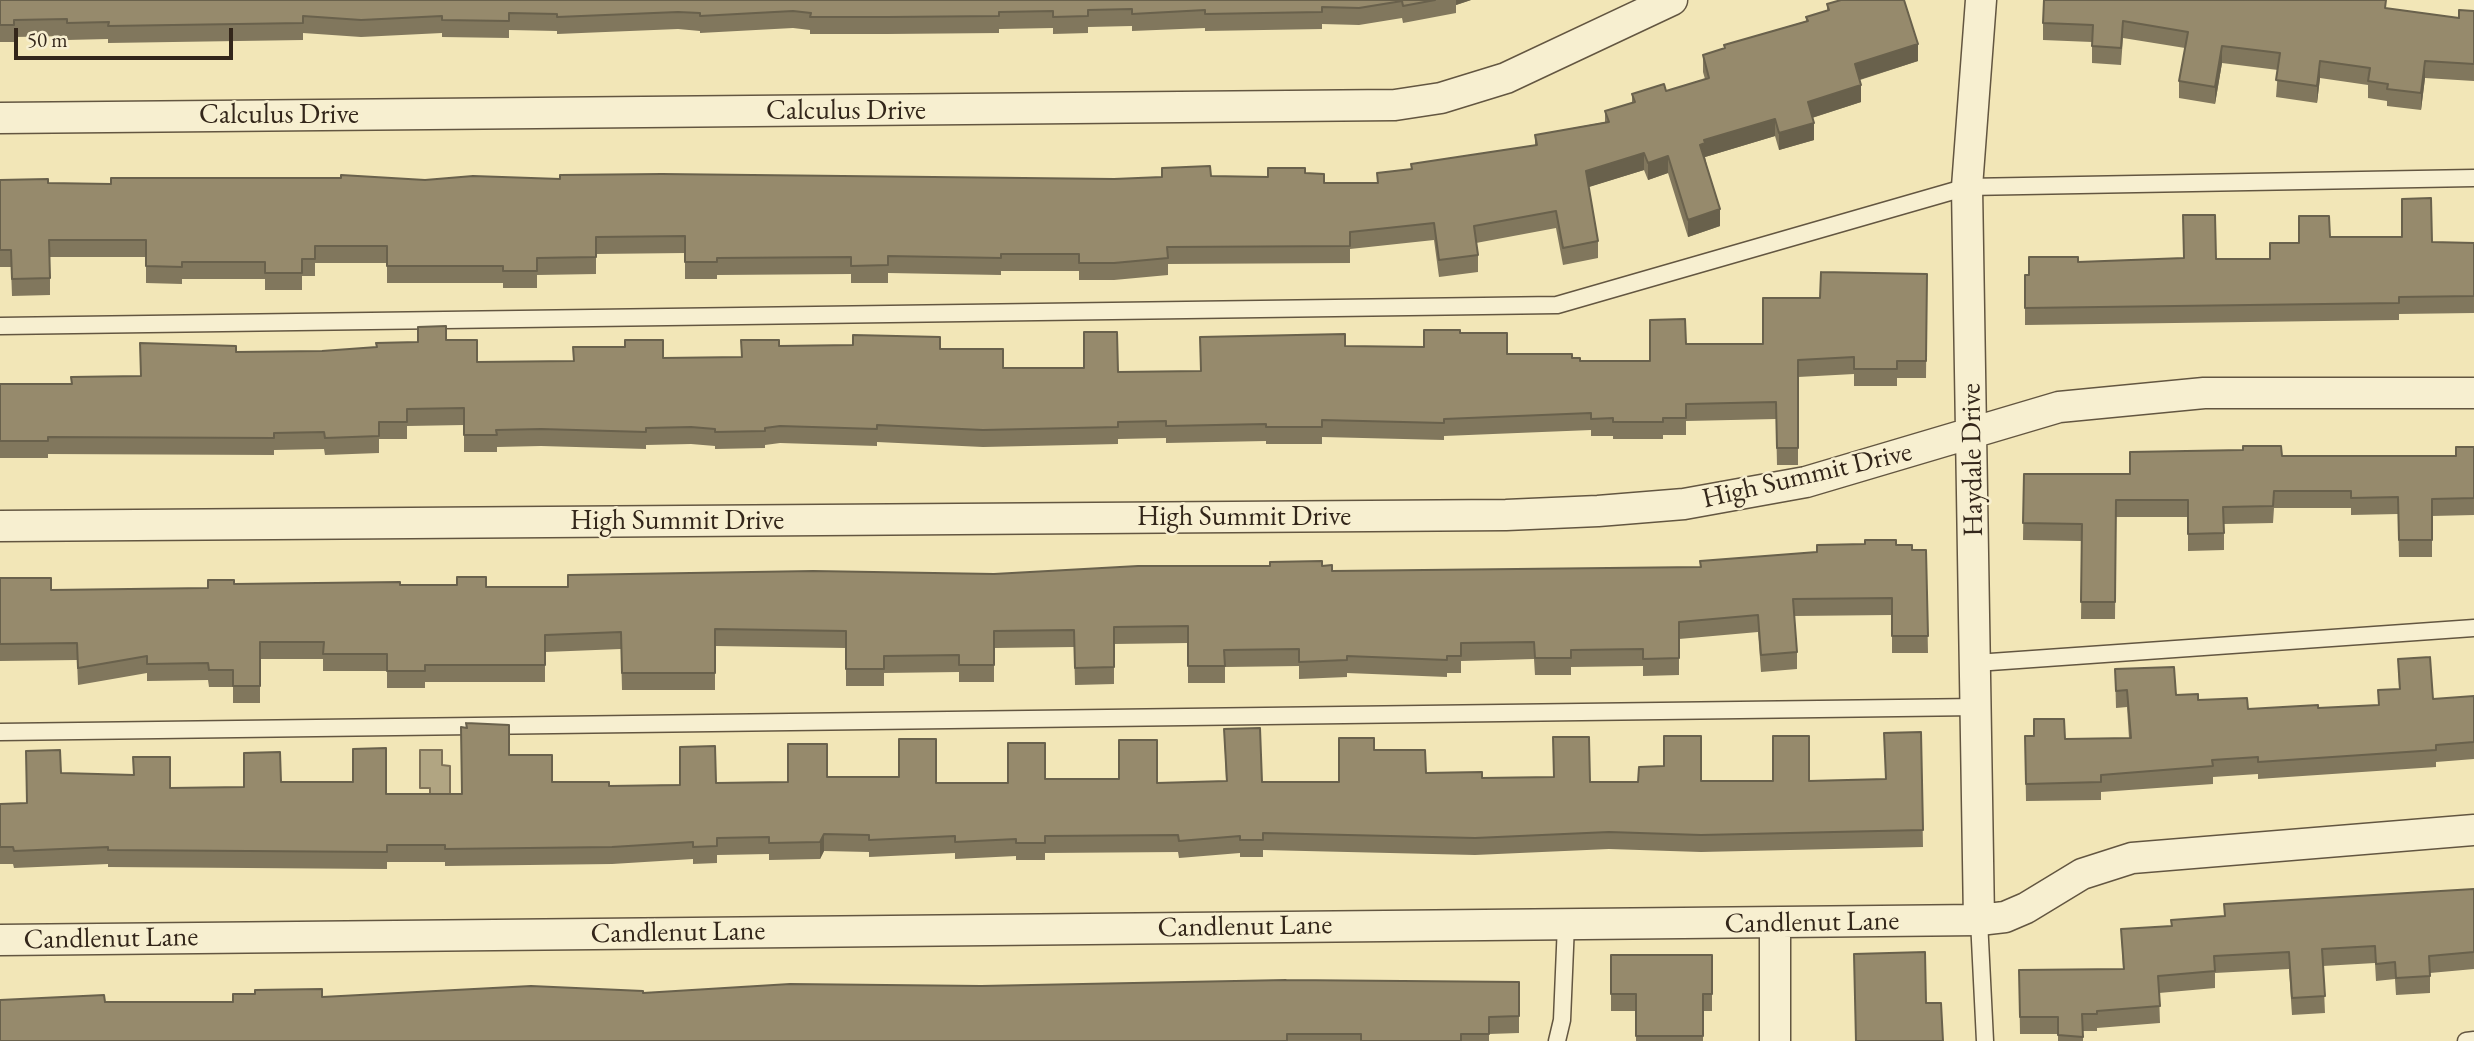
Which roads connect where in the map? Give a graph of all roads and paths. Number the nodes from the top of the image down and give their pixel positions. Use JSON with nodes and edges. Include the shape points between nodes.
{"nodes":[{"id":1,"x":1672,"y":0,"type":"edge"},
{"id":2,"x":1981,"y":0,"type":"edge"},
{"id":3,"x":0,"y":118,"type":"edge"},
{"id":4,"x":2474,"y":178,"type":"edge"},
{"id":5,"x":1967,"y":187,"type":"junction"},
{"id":6,"x":0,"y":327,"type":"edge"},
{"id":7,"x":2474,"y":393,"type":"edge"},
{"id":8,"x":1974,"y":434,"type":"junction"},
{"id":9,"x":0,"y":526,"type":"edge"},
{"id":10,"x":2474,"y":628,"type":"edge"},
{"id":11,"x":1976,"y":663,"type":"junction"},
{"id":12,"x":1977,"y":707,"type":"junction"},
{"id":13,"x":0,"y":732,"type":"edge"},
{"id":14,"x":2474,"y":830,"type":"edge"},
{"id":15,"x":1979,"y":920,"type":"junction"},
{"id":16,"x":1566,"y":924,"type":"junction"},
{"id":17,"x":1775,"y":924,"type":"junction"},
{"id":18,"x":0,"y":940,"type":"edge"},
{"id":19,"x":2474,"y":1040,"type":"edge"},
{"id":20,"x":1557,"y":1041,"type":"edge"},
{"id":21,"x":1775,"y":1041,"type":"edge"},
{"id":22,"x":1985,"y":1041,"type":"edge"},
{"id":23,"x":2466,"y":1041,"type":"edge"}],
"edges":[{"from":1,"to":3,"type":"street","name":"Calculus Drive","via":[[1506,78],[1395,105]]},
{"from":2,"to":5,"type":"street","name":"Haydale Drive"},
{"from":4,"to":5,"type":"lane"},
{"from":5,"to":6,"type":"lane","via":[[1557,305]]},
{"from":5,"to":8,"type":"street","name":"Haydale Drive"},
{"from":7,"to":8,"type":"street","name":"High Summit Drive","via":[[2204,393],[2059,407]]},
{"from":8,"to":9,"type":"street","name":"High Summit Drive","via":[[1806,482],[1684,504],[1572,513]]},
{"from":8,"to":11,"type":"street","name":"Haydale Drive"},
{"from":10,"to":11,"type":"lane"},
{"from":11,"to":12,"type":"street","name":"Haydale Drive"},
{"from":12,"to":13,"type":"lane"},
{"from":12,"to":15,"type":"street","name":"Haydale Drive"},
{"from":14,"to":15,"type":"street","name":"Candlenut Lane","via":[[2132,858],[2082,874],[2005,917]]},
{"from":15,"to":17,"type":"street","name":"Candlenut Lane"},
{"from":15,"to":22,"type":"lane"},
{"from":16,"to":17,"type":"street","name":"Candlenut Lane"},
{"from":16,"to":18,"type":"street","name":"Candlenut Lane"},
{"from":16,"to":20,"type":"lane"},
{"from":17,"to":21,"type":"street"},
{"from":19,"to":23,"type":"lane"}]}
